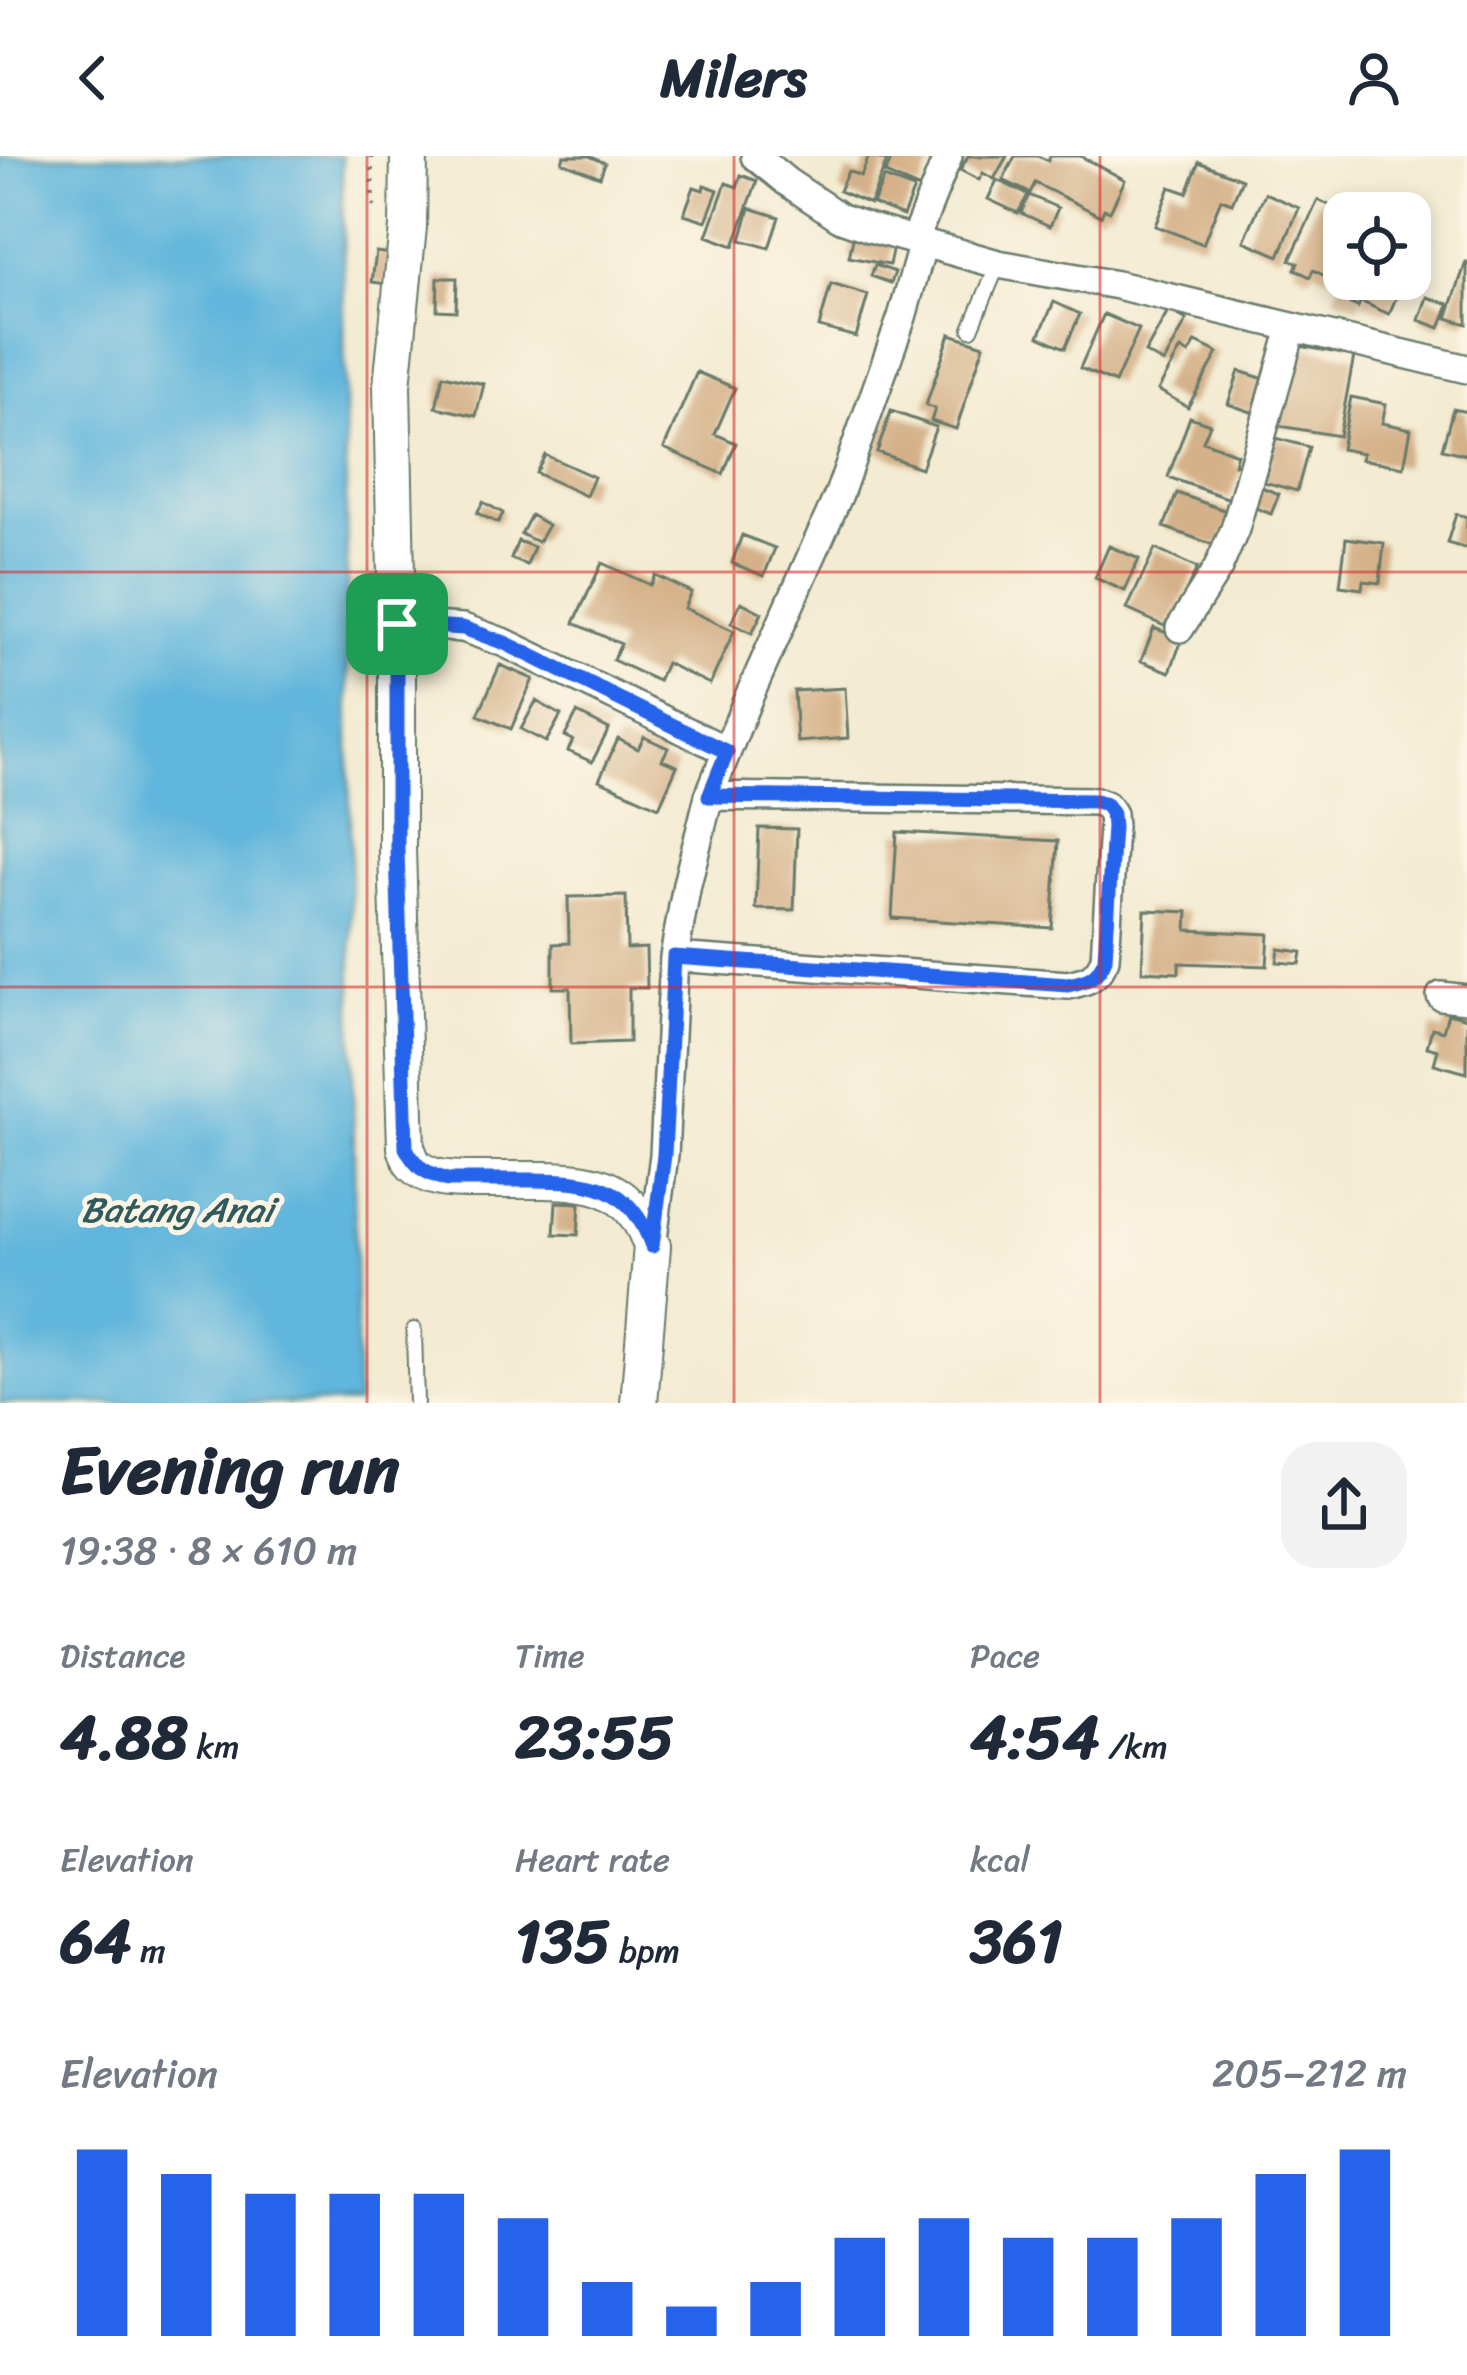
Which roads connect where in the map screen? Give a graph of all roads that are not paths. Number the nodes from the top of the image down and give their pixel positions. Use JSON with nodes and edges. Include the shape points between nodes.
{"nodes":[{"id":1,"x":409,"y":156,"type":"edge"},
{"id":2,"x":754,"y":156,"type":"edge"},
{"id":3,"x":947,"y":156,"type":"edge"},
{"id":4,"x":918,"y":242,"type":"junction"},
{"id":5,"x":998,"y":264,"type":"junction"},
{"id":6,"x":1292,"y":328,"type":"junction"},
{"id":7,"x":971,"y":329,"type":"dead end"},
{"id":8,"x":1467,"y":370,"type":"edge"},
{"id":9,"x":397,"y":624,"type":"junction"},
{"id":10,"x":1180,"y":628,"type":"dead end"},
{"id":11,"x":727,"y":752,"type":"junction"},
{"id":12,"x":709,"y":796,"type":"junction"},
{"id":13,"x":674,"y":957,"type":"junction"},
{"id":14,"x":652,"y":1246,"type":"junction"},
{"id":15,"x":414,"y":1330,"type":"dead end"},
{"id":16,"x":416,"y":1403,"type":"edge"},
{"id":17,"x":639,"y":1403,"type":"edge"}],
"edges":[{"from":1,"to":9,"type":"street","via":[[392,386]]},
{"from":2,"to":4,"type":"street","via":[[841,218]]},
{"from":3,"to":4,"type":"street"},
{"from":4,"to":5,"type":"street"},
{"from":4,"to":11,"type":"street","via":[[902,317],[838,494]]},
{"from":5,"to":6,"type":"street"},
{"from":5,"to":7,"type":"lane"},
{"from":6,"to":8,"type":"street"},
{"from":6,"to":10,"type":"street","via":[[1235,529]]},
{"from":9,"to":11,"type":"street","via":[[463,628],[505,643]]},
{"from":9,"to":14,"type":"street","via":[[406,1148],[415,1166],[447,1180],[596,1183],[632,1208]]},
{"from":11,"to":12,"type":"street"},
{"from":12,"to":13,"type":"street"},
{"from":12,"to":13,"type":"street","via":[[1106,805],[1113,827],[1105,959],[1088,981],[1068,985]]},
{"from":13,"to":14,"type":"street"},
{"from":14,"to":17,"type":"street"},
{"from":15,"to":16,"type":"lane"}]}
